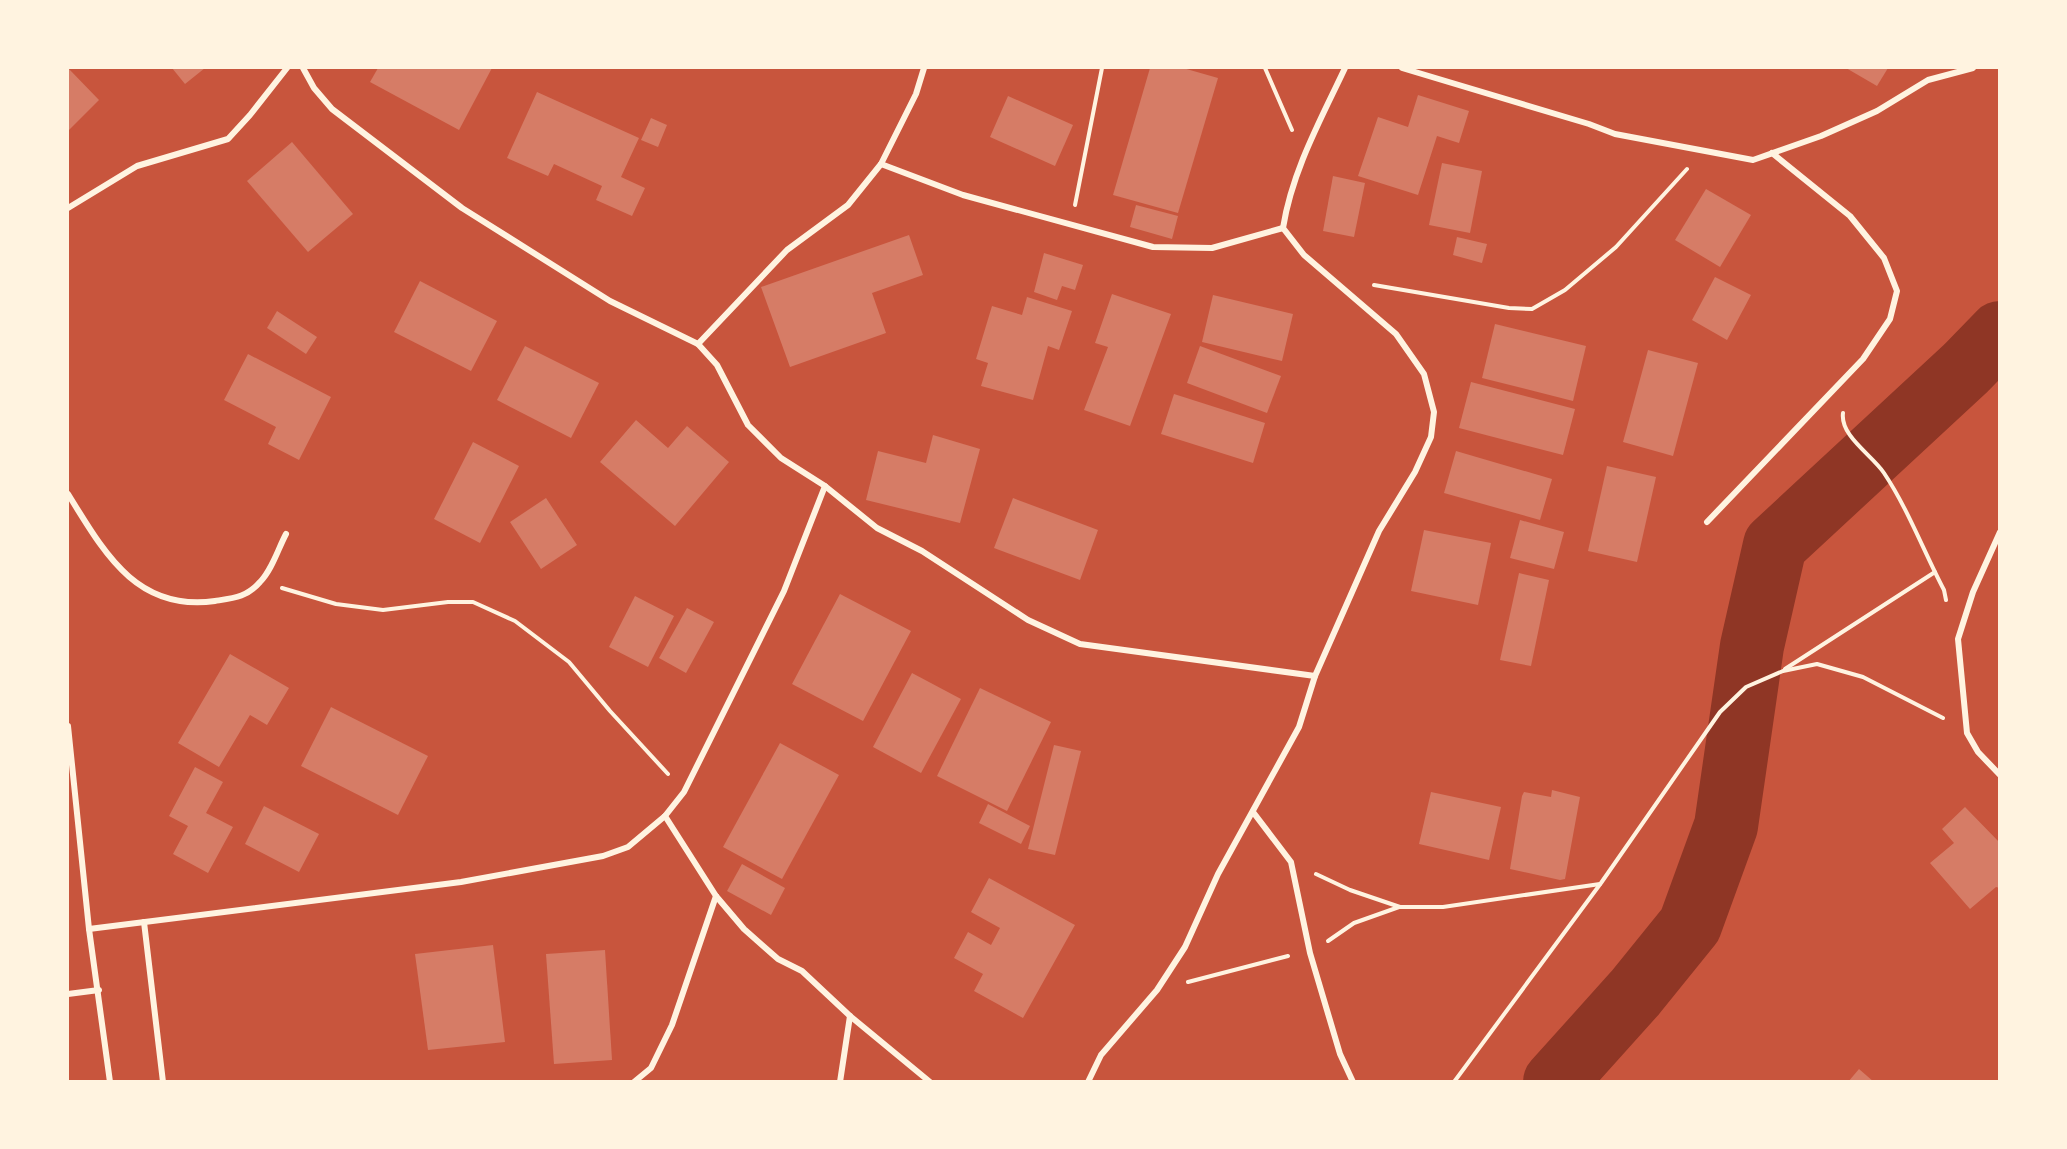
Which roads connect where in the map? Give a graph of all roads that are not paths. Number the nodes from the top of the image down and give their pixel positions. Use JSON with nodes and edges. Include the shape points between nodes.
{"nodes":[{"id":1,"x":287,"y":68,"type":"edge"},
{"id":2,"x":303,"y":68,"type":"edge"},
{"id":3,"x":924,"y":68,"type":"edge"},
{"id":4,"x":1346,"y":68,"type":"edge"},
{"id":5,"x":1402,"y":68,"type":"edge"},
{"id":6,"x":1973,"y":68,"type":"edge"},
{"id":7,"x":1772,"y":153,"type":"junction"},
{"id":8,"x":881,"y":165,"type":"junction"},
{"id":9,"x":68,"y":208,"type":"edge"},
{"id":10,"x":1283,"y":228,"type":"junction"},
{"id":11,"x":698,"y":344,"type":"junction"},
{"id":12,"x":825,"y":486,"type":"junction"},
{"id":13,"x":68,"y":494,"type":"edge"},
{"id":14,"x":1707,"y":522,"type":"dead end"},
{"id":15,"x":2000,"y":532,"type":"edge"},
{"id":16,"x":286,"y":534,"type":"dead end"},
{"id":17,"x":1314,"y":676,"type":"junction"},
{"id":18,"x":68,"y":726,"type":"edge"},
{"id":19,"x":2000,"y":775,"type":"edge"},
{"id":20,"x":1253,"y":812,"type":"junction"},
{"id":21,"x":665,"y":816,"type":"junction"},
{"id":22,"x":716,"y":896,"type":"junction"},
{"id":23,"x":144,"y":922,"type":"junction"},
{"id":24,"x":89,"y":929,"type":"junction"},
{"id":25,"x":99,"y":990,"type":"junction"},
{"id":26,"x":68,"y":994,"type":"edge"},
{"id":27,"x":850,"y":1016,"type":"junction"},
{"id":28,"x":110,"y":1082,"type":"edge"},
{"id":29,"x":163,"y":1082,"type":"edge"},
{"id":30,"x":634,"y":1082,"type":"edge"},
{"id":31,"x":840,"y":1082,"type":"edge"},
{"id":32,"x":930,"y":1082,"type":"edge"},
{"id":33,"x":1088,"y":1082,"type":"edge"},
{"id":34,"x":1353,"y":1082,"type":"edge"}],
"edges":[{"from":1,"to":9,"type":"street","via":[[228,139],[137,166]]},
{"from":2,"to":11,"type":"street","via":[[332,109],[462,208],[610,301]]},
{"from":3,"to":8,"type":"street","via":[[916,94]]},
{"from":4,"to":10,"type":"street","via":[[1303,159]]},
{"from":5,"to":7,"type":"street","via":[[1615,134],[1753,160]]},
{"from":6,"to":7,"type":"street","via":[[1928,80],[1877,111]]},
{"from":7,"to":14,"type":"street","via":[[1850,216],[1884,258],[1897,291],[1890,319],[1863,359]]},
{"from":8,"to":10,"type":"street","via":[[963,195],[1153,247],[1212,248]]},
{"from":8,"to":11,"type":"street","via":[[848,205],[787,250]]},
{"from":10,"to":17,"type":"street","via":[[1304,255],[1396,334],[1424,374],[1434,412],[1431,437],[1379,531]]},
{"from":11,"to":12,"type":"street","via":[[717,365],[748,425],[781,458]]},
{"from":12,"to":17,"type":"street","via":[[877,528],[922,551],[1028,620],[1080,644]]},
{"from":12,"to":21,"type":"street","via":[[784,591],[684,792]]},
{"from":13,"to":16,"type":"street","via":[[117,568],[152,594],[197,603],[243,597],[261,582]]},
{"from":15,"to":19,"type":"street","via":[[1973,592],[1958,639],[1967,733],[1978,752]]},
{"from":17,"to":20,"type":"street","via":[[1299,727]]},
{"from":18,"to":24,"type":"street"},
{"from":20,"to":33,"type":"street","via":[[1218,874],[1185,947],[1157,990],[1101,1055]]},
{"from":20,"to":34,"type":"street","via":[[1291,862],[1310,952],[1340,1054]]},
{"from":21,"to":22,"type":"street"},
{"from":21,"to":23,"type":"street","via":[[628,847],[560,866]]},
{"from":22,"to":27,"type":"street","via":[[744,929],[778,959],[802,971]]},
{"from":22,"to":30,"type":"street","via":[[672,1025],[651,1068]]},
{"from":23,"to":24,"type":"street"},
{"from":23,"to":29,"type":"street"},
{"from":24,"to":25,"type":"street"},
{"from":25,"to":26,"type":"street"},
{"from":25,"to":28,"type":"street"},
{"from":27,"to":31,"type":"street"},
{"from":27,"to":32,"type":"street"}]}
